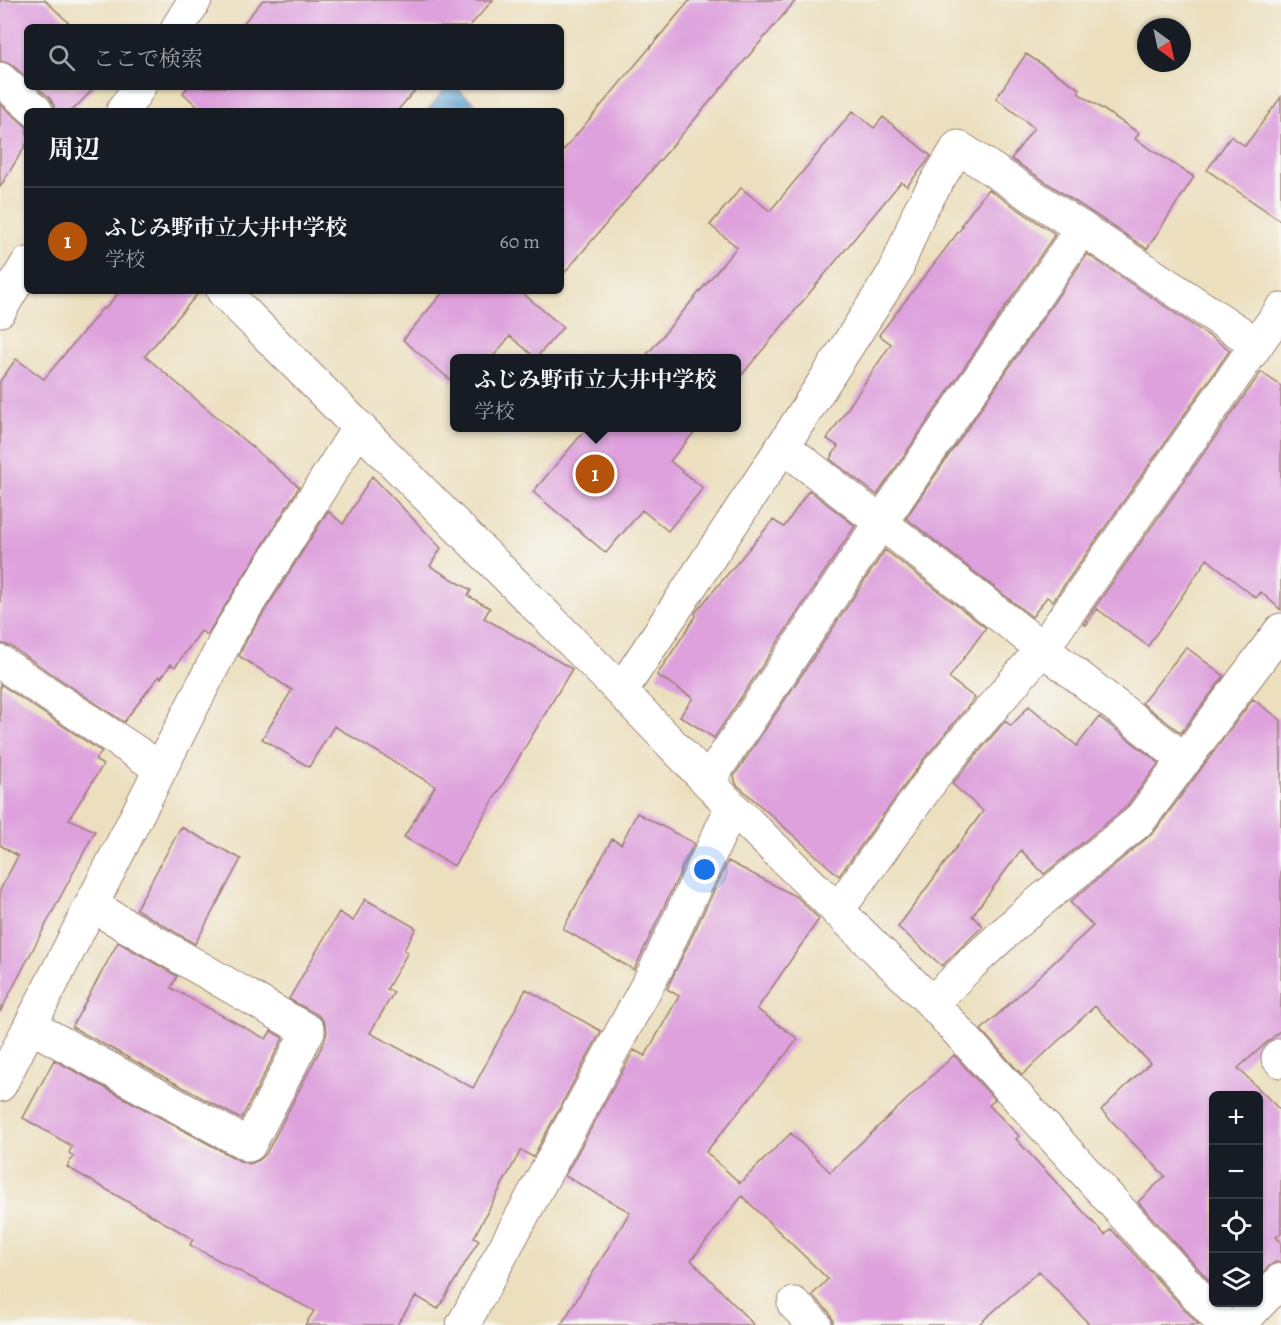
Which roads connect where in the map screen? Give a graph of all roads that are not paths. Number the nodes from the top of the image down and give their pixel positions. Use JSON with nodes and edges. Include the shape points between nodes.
{"nodes":[{"id":1,"x":195,"y":0,"type":"edge"},
{"id":2,"x":180,"y":24,"type":"edge"},
{"id":3,"x":0,"y":79,"type":"edge"},
{"id":4,"x":137,"y":90,"type":"edge"},
{"id":5,"x":33,"y":108,"type":"edge"},
{"id":6,"x":125,"y":108,"type":"edge"},
{"id":7,"x":1082,"y":228,"type":"junction"},
{"id":8,"x":24,"y":269,"type":"edge"},
{"id":9,"x":226,"y":294,"type":"edge"},
{"id":10,"x":0,"y":310,"type":"edge"},
{"id":11,"x":1281,"y":310,"type":"edge"},
{"id":12,"x":1257,"y":344,"type":"junction"},
{"id":13,"x":359,"y":427,"type":"junction"},
{"id":14,"x":783,"y":446,"type":"junction"},
{"id":15,"x":880,"y":522,"type":"junction"},
{"id":16,"x":1279,"y":641,"type":"edge"},
{"id":17,"x":1042,"y":648,"type":"junction"},
{"id":18,"x":0,"y":662,"type":"edge"},
{"id":19,"x":621,"y":691,"type":"junction"},
{"id":20,"x":1185,"y":760,"type":"junction"},
{"id":21,"x":160,"y":768,"type":"junction"},
{"id":22,"x":708,"y":781,"type":"junction"},
{"id":23,"x":732,"y":807,"type":"junction"},
{"id":24,"x":91,"y":905,"type":"junction"},
{"id":25,"x":837,"y":911,"type":"junction"},
{"id":26,"x":932,"y":1003,"type":"junction"},
{"id":27,"x":30,"y":1026,"type":"junction"},
{"id":28,"x":1281,"y":1055,"type":"edge"},
{"id":29,"x":1281,"y":1061,"type":"edge"},
{"id":30,"x":0,"y":1085,"type":"edge"},
{"id":31,"x":1281,"y":1280,"type":"edge"},
{"id":32,"x":463,"y":1325,"type":"edge"},
{"id":33,"x":1224,"y":1325,"type":"edge"},
{"id":34,"x":1239,"y":1325,"type":"edge"}],
"edges":[{"from":1,"to":2,"type":"street"},
{"from":3,"to":5,"type":"street"},
{"from":4,"to":6,"type":"street"},
{"from":7,"to":12,"type":"street"},
{"from":7,"to":14,"type":"street","via":[[958,147],[920,210],[896,270]]},
{"from":7,"to":15,"type":"street"},
{"from":8,"to":10,"type":"street"},
{"from":9,"to":13,"type":"street"},
{"from":11,"to":12,"type":"street"},
{"from":12,"to":17,"type":"street"},
{"from":13,"to":19,"type":"street"},
{"from":13,"to":21,"type":"street","via":[[231,630]]},
{"from":14,"to":15,"type":"street"},
{"from":14,"to":19,"type":"street"},
{"from":15,"to":17,"type":"street"},
{"from":15,"to":22,"type":"street"},
{"from":16,"to":20,"type":"street"},
{"from":17,"to":20,"type":"street"},
{"from":17,"to":25,"type":"street","via":[[938,771]]},
{"from":18,"to":21,"type":"street"},
{"from":19,"to":22,"type":"street"},
{"from":20,"to":26,"type":"street","via":[[1139,821],[1032,908]]},
{"from":21,"to":24,"type":"street"},
{"from":22,"to":23,"type":"street"},
{"from":23,"to":25,"type":"street"},
{"from":23,"to":32,"type":"street","via":[[656,969]]},
{"from":24,"to":27,"type":"street"},
{"from":24,"to":27,"type":"street","via":[[308,1031],[249,1145]]},
{"from":25,"to":26,"type":"street"},
{"from":26,"to":33,"type":"street"},
{"from":27,"to":30,"type":"street"},
{"from":28,"to":29,"type":"street"},
{"from":31,"to":34,"type":"street"}]}
